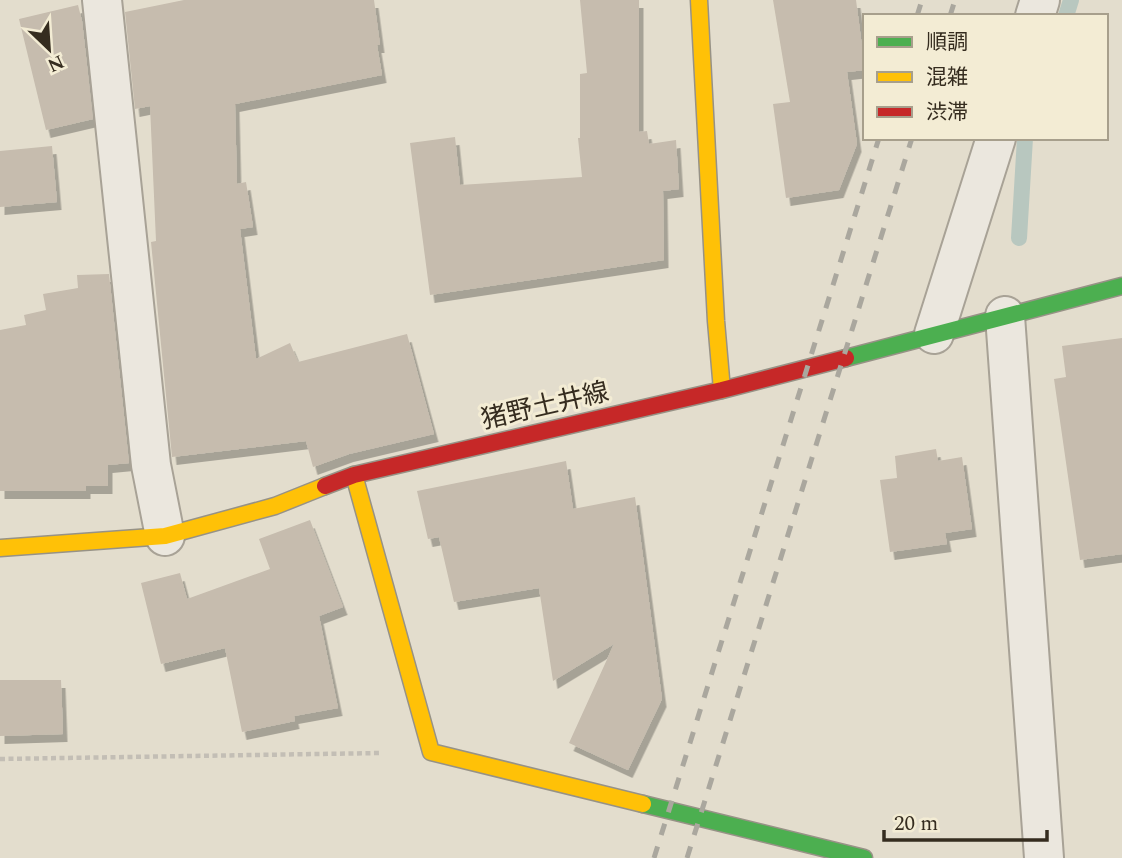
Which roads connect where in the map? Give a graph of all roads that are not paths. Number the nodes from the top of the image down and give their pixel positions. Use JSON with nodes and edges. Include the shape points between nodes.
{"nodes":[{"id":1,"x":102,"y":0,"type":"edge"},
{"id":2,"x":699,"y":0,"type":"edge"},
{"id":3,"x":995,"y":140,"type":"edge"},
{"id":4,"x":1122,"y":286,"type":"edge"},
{"id":5,"x":1006,"y":316,"type":"junction"},
{"id":6,"x":934,"y":334,"type":"junction"},
{"id":7,"x":722,"y":390,"type":"junction"},
{"id":8,"x":354,"y":475,"type":"junction"},
{"id":9,"x":165,"y":536,"type":"junction"},
{"id":10,"x":0,"y":548,"type":"edge"},
{"id":11,"x":864,"y":858,"type":"edge"},
{"id":12,"x":1044,"y":858,"type":"edge"}],
"edges":[{"from":1,"to":9,"type":"street","via":[[151,465]]},
{"from":2,"to":7,"type":"street"},
{"from":3,"to":6,"type":"street"},
{"from":4,"to":5,"type":"street","name":"猪野土井線"},
{"from":5,"to":6,"type":"street","name":"猪野土井線"},
{"from":5,"to":12,"type":"street"},
{"from":6,"to":7,"type":"street","name":"猪野土井線"},
{"from":7,"to":8,"type":"street","name":"猪野土井線"},
{"from":8,"to":9,"type":"street","name":"猪野土井線","via":[[275,506]]},
{"from":8,"to":11,"type":"street","via":[[431,752]]},
{"from":9,"to":10,"type":"street","name":"猪野土井線"}]}
